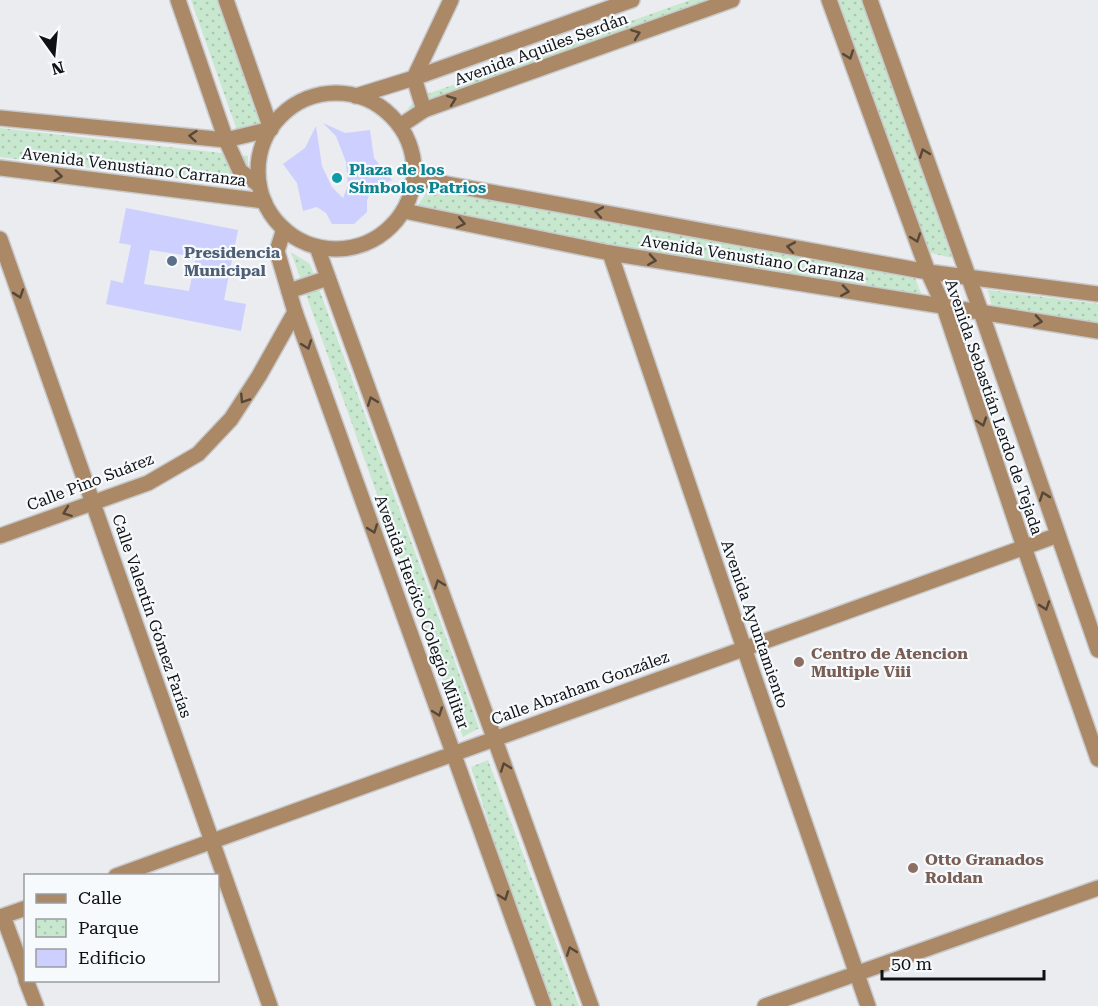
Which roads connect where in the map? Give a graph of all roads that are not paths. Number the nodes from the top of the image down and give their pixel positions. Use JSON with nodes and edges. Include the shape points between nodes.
{"nodes":[{"id":1,"x":178,"y":0,"type":"edge"},
{"id":2,"x":226,"y":0,"type":"edge"},
{"id":3,"x":451,"y":0,"type":"edge"},
{"id":4,"x":632,"y":0,"type":"edge"},
{"id":5,"x":732,"y":0,"type":"edge"},
{"id":6,"x":830,"y":0,"type":"edge"},
{"id":7,"x":870,"y":0,"type":"edge"},
{"id":8,"x":414,"y":78,"type":"junction"},
{"id":9,"x":356,"y":96,"type":"junction"},
{"id":10,"x":424,"y":110,"type":"junction"},
{"id":11,"x":0,"y":118,"type":"edge"},
{"id":12,"x":400,"y":126,"type":"junction"},
{"id":13,"x":271,"y":129,"type":"junction"},
{"id":14,"x":226,"y":140,"type":"junction"},
{"id":15,"x":0,"y":168,"type":"edge"},
{"id":16,"x":414,"y":178,"type":"junction"},
{"id":17,"x":259,"y":185,"type":"junction"},
{"id":18,"x":264,"y":201,"type":"junction"},
{"id":19,"x":404,"y":211,"type":"junction"},
{"id":20,"x":284,"y":229,"type":"junction"},
{"id":21,"x":0,"y":239,"type":"edge"},
{"id":22,"x":317,"y":247,"type":"junction"},
{"id":23,"x":610,"y":253,"type":"junction"},
{"id":24,"x":928,"y":272,"type":"junction"},
{"id":25,"x":968,"y":277,"type":"junction"},
{"id":26,"x":328,"y":278,"type":"junction"},
{"id":27,"x":289,"y":291,"type":"junction"},
{"id":28,"x":1098,"y":294,"type":"edge"},
{"id":29,"x":944,"y":307,"type":"junction"},
{"id":30,"x":296,"y":312,"type":"junction"},
{"id":31,"x":981,"y":312,"type":"junction"},
{"id":32,"x":1098,"y":331,"type":"edge"},
{"id":33,"x":93,"y":502,"type":"junction"},
{"id":34,"x":1058,"y":535,"type":"junction"},
{"id":35,"x":0,"y":536,"type":"edge"},
{"id":36,"x":1024,"y":547,"type":"junction"},
{"id":37,"x":744,"y":648,"type":"junction"},
{"id":38,"x":1098,"y":650,"type":"edge"},
{"id":39,"x":495,"y":738,"type":"junction"},
{"id":40,"x":453,"y":753,"type":"junction"},
{"id":41,"x":1098,"y":759,"type":"edge"},
{"id":42,"x":212,"y":840,"type":"junction"},
{"id":43,"x":121,"y":874,"type":"edge"},
{"id":44,"x":1098,"y":888,"type":"edge"},
{"id":45,"x":24,"y":909,"type":"edge"},
{"id":46,"x":857,"y":973,"type":"junction"},
{"id":47,"x":24,"y":974,"type":"edge"},
{"id":48,"x":27,"y":982,"type":"edge"},
{"id":49,"x":36,"y":1006,"type":"edge"},
{"id":50,"x":270,"y":1006,"type":"edge"},
{"id":51,"x":544,"y":1006,"type":"edge"},
{"id":52,"x":591,"y":1006,"type":"edge"},
{"id":53,"x":765,"y":1006,"type":"edge"},
{"id":54,"x":868,"y":1006,"type":"edge"}],
"edges":[{"from":1,"to":14,"type":"street"},
{"from":2,"to":13,"type":"street"},
{"from":3,"to":8,"type":"street"},
{"from":4,"to":8,"type":"street","name":"Avenida Aquiles Serdán"},
{"from":10,"to":5,"type":"street","name":"Avenida Aquiles Serdán","one_way":true},
{"from":6,"to":24,"type":"street","name":"Avenida Sebastián Lerdo de Tejada","one_way":true},
{"from":25,"to":7,"type":"street","name":"Avenida Sebastián Lerdo de Tejada","one_way":true},
{"from":8,"to":9,"type":"street","name":"Avenida Aquiles Serdán"},
{"from":8,"to":10,"type":"street"},
{"from":9,"to":12,"type":"street","via":[[373,102]]},
{"from":9,"to":13,"type":"street","via":[[317,96],[299,103]]},
{"from":10,"to":12,"type":"street","name":"Avenida Aquiles Serdán"},
{"from":14,"to":11,"type":"street","name":"Avenida Venustiano Carranza","one_way":true},
{"from":12,"to":16,"type":"street","via":[[414,160]]},
{"from":13,"to":14,"type":"street","name":"Avenida Venustiano Carranza"},
{"from":13,"to":17,"type":"street","via":[[262,146]]},
{"from":14,"to":17,"type":"street","via":[[240,171]]},
{"from":15,"to":18,"type":"street","name":"Avenida Venustiano Carranza","one_way":true},
{"from":16,"to":19,"type":"street"},
{"from":24,"to":16,"type":"street","name":"Avenida Venustiano Carranza","one_way":true},
{"from":17,"to":18,"type":"street"},
{"from":18,"to":20,"type":"street"},
{"from":19,"to":22,"type":"street","via":[[388,230],[366,243],[342,249]]},
{"from":19,"to":23,"type":"street","name":"Avenida Venustiano Carranza","one_way":true},
{"from":20,"to":22,"type":"street"},
{"from":20,"to":27,"type":"street","name":"Avenida Heróico Colegio Militar","via":[[277,251]]},
{"from":21,"to":33,"type":"street","name":"Calle Valentín Gómez Farías","one_way":true},
{"from":22,"to":26,"type":"street","name":"Avenida Heróico Colegio Militar"},
{"from":23,"to":29,"type":"street","name":"Avenida Venustiano Carranza","one_way":true},
{"from":23,"to":37,"type":"street","name":"Avenida Ayuntamiento"},
{"from":24,"to":25,"type":"street","name":"Avenida Venustiano Carranza"},
{"from":24,"to":29,"type":"street","name":"Avenida Sebastián Lerdo de Tejada"},
{"from":25,"to":28,"type":"street","name":"Avenida Venustiano Carranza"},
{"from":25,"to":31,"type":"street","name":"Avenida Sebastián Lerdo de Tejada"},
{"from":26,"to":27,"type":"street"},
{"from":39,"to":26,"type":"street","name":"Avenida Heróico Colegio Militar","one_way":true},
{"from":27,"to":30,"type":"street","name":"Avenida Heróico Colegio Militar"},
{"from":29,"to":31,"type":"street","name":"Avenida Venustiano Carranza"},
{"from":29,"to":36,"type":"street","name":"Avenida Sebastián Lerdo de Tejada","one_way":true},
{"from":30,"to":33,"type":"street","name":"Calle Pino Suárez","one_way":true,"via":[[231,419],[198,454],[148,483]]},
{"from":30,"to":40,"type":"street","name":"Avenida Heróico Colegio Militar","one_way":true},
{"from":31,"to":32,"type":"street","name":"Avenida Venustiano Carranza","one_way":true},
{"from":34,"to":31,"type":"street","name":"Avenida Sebastián Lerdo de Tejada","one_way":true},
{"from":33,"to":35,"type":"street","name":"Calle Pino Suárez","one_way":true},
{"from":33,"to":42,"type":"street","name":"Calle Valentín Gómez Farías"},
{"from":34,"to":36,"type":"street","name":"Calle Abraham González"},
{"from":34,"to":38,"type":"street","name":"Avenida Sebastián Lerdo de Tejada"},
{"from":36,"to":37,"type":"street","name":"Calle Abraham González"},
{"from":36,"to":41,"type":"street","name":"Avenida Sebastián Lerdo de Tejada","one_way":true},
{"from":37,"to":39,"type":"street","name":"Calle Abraham González"},
{"from":37,"to":46,"type":"street","name":"Avenida Ayuntamiento"},
{"from":39,"to":40,"type":"street","name":"Calle Abraham González"},
{"from":52,"to":39,"type":"street","name":"Avenida Heróico Colegio Militar","one_way":true},
{"from":40,"to":42,"type":"street","name":"Calle Abraham González"},
{"from":40,"to":51,"type":"street","name":"Avenida Heróico Colegio Militar","one_way":true},
{"from":42,"to":43,"type":"street","name":"Calle Abraham González"},
{"from":42,"to":50,"type":"street","name":"Calle Valentín Gómez Farías"},
{"from":44,"to":46,"type":"street"},
{"from":45,"to":47,"type":"street","via":[[3,916]]},
{"from":46,"to":53,"type":"street"},
{"from":46,"to":54,"type":"street","name":"Avenida Ayuntamiento"},
{"from":48,"to":49,"type":"street"}]}
